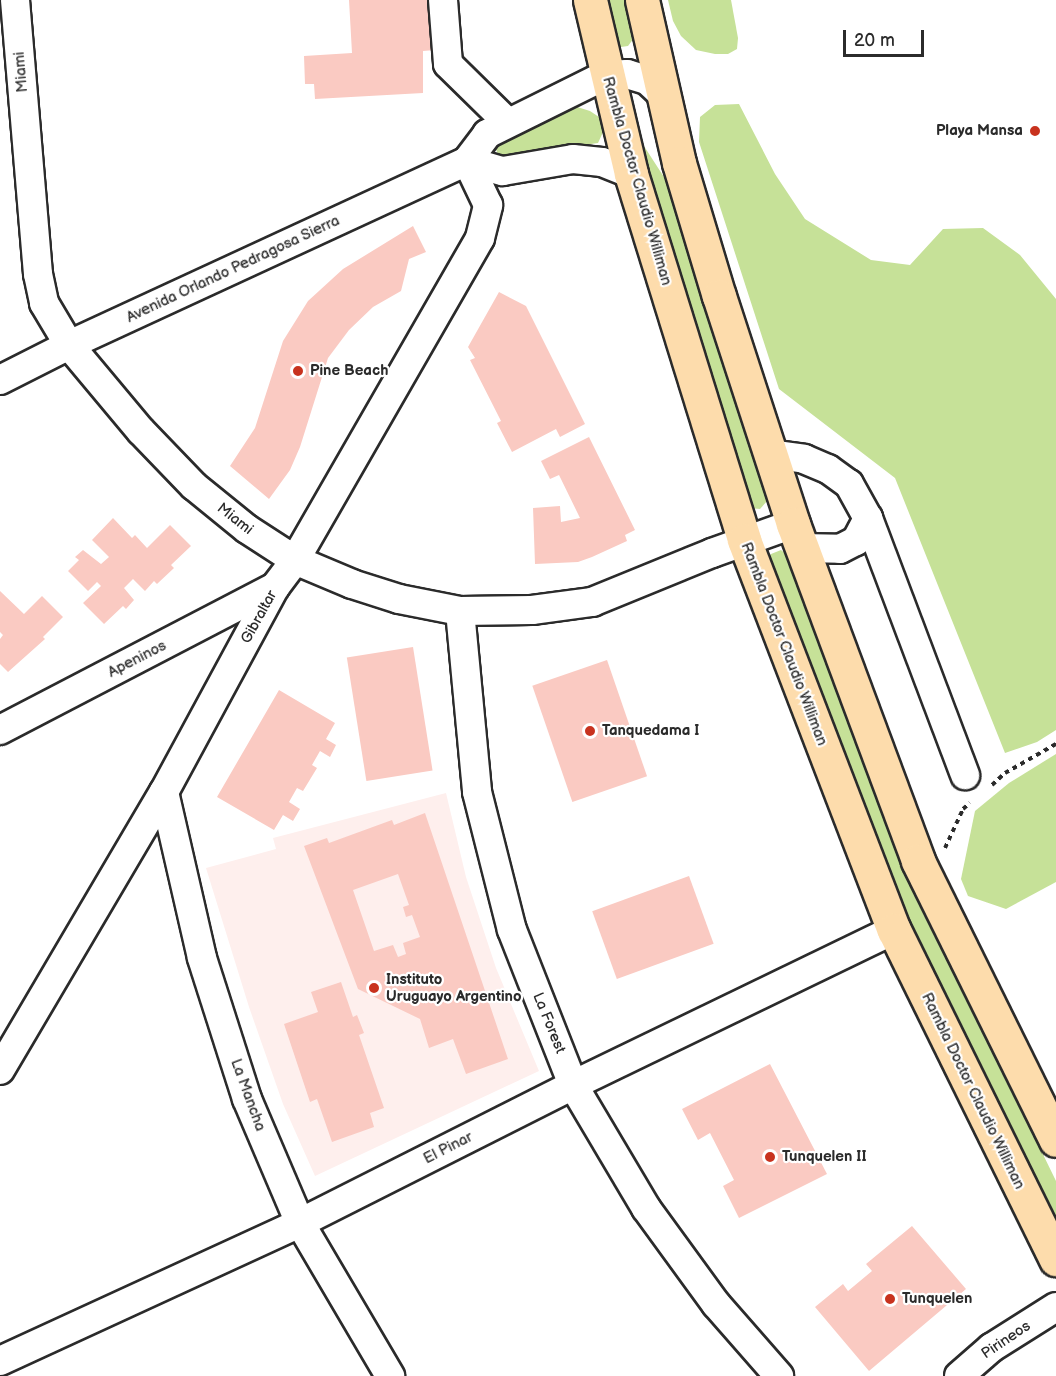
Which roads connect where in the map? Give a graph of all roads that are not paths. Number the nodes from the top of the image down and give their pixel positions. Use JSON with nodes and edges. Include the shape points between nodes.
{"nodes":[{"id":1,"x":15,"y":0,"type":"edge"},
{"id":2,"x":443,"y":0,"type":"edge"},
{"id":3,"x":590,"y":0,"type":"edge"},
{"id":4,"x":642,"y":0,"type":"edge"},
{"id":5,"x":606,"y":75,"type":"junction"},
{"id":6,"x":665,"y":97,"type":"junction"},
{"id":7,"x":508,"y":123,"type":"junction"},
{"id":8,"x":467,"y":161,"type":"junction"},
{"id":9,"x":631,"y":174,"type":"junction"},
{"id":10,"x":69,"y":345,"type":"junction"},
{"id":11,"x":0,"y":380,"type":"edge"},
{"id":12,"x":770,"y":454,"type":"junction"},
{"id":13,"x":868,"y":518,"type":"junction"},
{"id":14,"x":797,"y":536,"type":"junction"},
{"id":15,"x":744,"y":540,"type":"junction"},
{"id":16,"x":295,"y":560,"type":"junction"},
{"id":17,"x":275,"y":587,"type":"junction"},
{"id":18,"x":460,"y":611,"type":"junction"},
{"id":19,"x":0,"y":730,"type":"edge"},
{"id":20,"x":975,"y":788,"type":"road end"},
{"id":21,"x":164,"y":792,"type":"junction"},
{"id":22,"x":894,"y":930,"type":"junction"},
{"id":23,"x":0,"y":1070,"type":"edge"},
{"id":24,"x":573,"y":1085,"type":"junction"},
{"id":25,"x":1056,"y":1140,"type":"edge"},
{"id":26,"x":300,"y":1224,"type":"junction"},
{"id":27,"x":1056,"y":1259,"type":"edge"},
{"id":28,"x":1056,"y":1307,"type":"edge"},
{"id":29,"x":0,"y":1361,"type":"edge"},
{"id":30,"x":390,"y":1376,"type":"edge"},
{"id":31,"x":779,"y":1376,"type":"edge"},
{"id":32,"x":959,"y":1376,"type":"edge"}],
"edges":[{"from":1,"to":10,"type":"street","name":"Miami","via":[[38,274],[44,303]]},
{"from":2,"to":7,"type":"street","via":[[448,64]]},
{"from":3,"to":5,"type":"main road","name":"Rambla Doctor Claudio Williman"},
{"from":4,"to":6,"type":"main road"},
{"from":5,"to":6,"type":"street","name":"Avenida Orlando Pedragosa Sierra","via":[[627,74],[647,80]]},
{"from":5,"to":7,"type":"street","name":"Avenida Orlando Pedragosa Sierra"},
{"from":5,"to":9,"type":"main road","name":"Rambla Doctor Claudio Williman"},
{"from":6,"to":12,"type":"main road","via":[[696,218]]},
{"from":7,"to":8,"type":"street","name":"Avenida Orlando Pedragosa Sierra","via":[[487,134]]},
{"from":8,"to":9,"type":"street","via":[[503,171],[573,159],[602,162]]},
{"from":8,"to":10,"type":"street","name":"Avenida Orlando Pedragosa Sierra"},
{"from":8,"to":16,"type":"street","name":"Gibraltar","via":[[488,205],[480,238]]},
{"from":9,"to":15,"type":"main road","name":"Rambla Doctor Claudio Williman"},
{"from":10,"to":11,"type":"street","name":"Avenida Orlando Pedragosa Sierra"},
{"from":10,"to":16,"type":"street","name":"Miami","via":[[141,431],[194,486],[247,529]]},
{"from":12,"to":13,"type":"street","via":[[804,459],[828,469],[849,484]]},
{"from":12,"to":14,"type":"main road"},
{"from":13,"to":14,"type":"street","name":"Miami","via":[[856,541],[840,549]]},
{"from":13,"to":20,"type":"street"},
{"from":14,"to":15,"type":"street","name":"Miami"},
{"from":14,"to":25,"type":"main road","via":[[918,861]]},
{"from":15,"to":18,"type":"street","name":"Miami","via":[[592,602],[532,610]]},
{"from":15,"to":22,"type":"main road","name":"Rambla Doctor Claudio Williman"},
{"from":16,"to":17,"type":"street","name":"Gibraltar"},
{"from":16,"to":18,"type":"street","name":"Miami","via":[[399,599]]},
{"from":17,"to":19,"type":"street","name":"Apeninos"},
{"from":17,"to":21,"type":"street","name":"Gibraltar"},
{"from":18,"to":24,"type":"street","name":"La Forest","via":[[477,792],[512,930]]},
{"from":21,"to":23,"type":"street","name":"Gibraltar"},
{"from":21,"to":26,"type":"street","name":"La Mancha","via":[[202,958],[247,1099]]},
{"from":22,"to":24,"type":"street","name":"El Pinar"},
{"from":22,"to":27,"type":"main road","name":"Rambla Doctor Claudio Williman"},
{"from":24,"to":26,"type":"street","name":"El Pinar"},
{"from":24,"to":31,"type":"street","name":"La Forest","via":[[646,1208],[717,1304]]},
{"from":26,"to":29,"type":"street","name":"El Pinar"},
{"from":26,"to":30,"type":"street","name":"La Mancha"},
{"from":28,"to":32,"type":"street","name":"Pirineos","via":[[991,1348]]}]}
